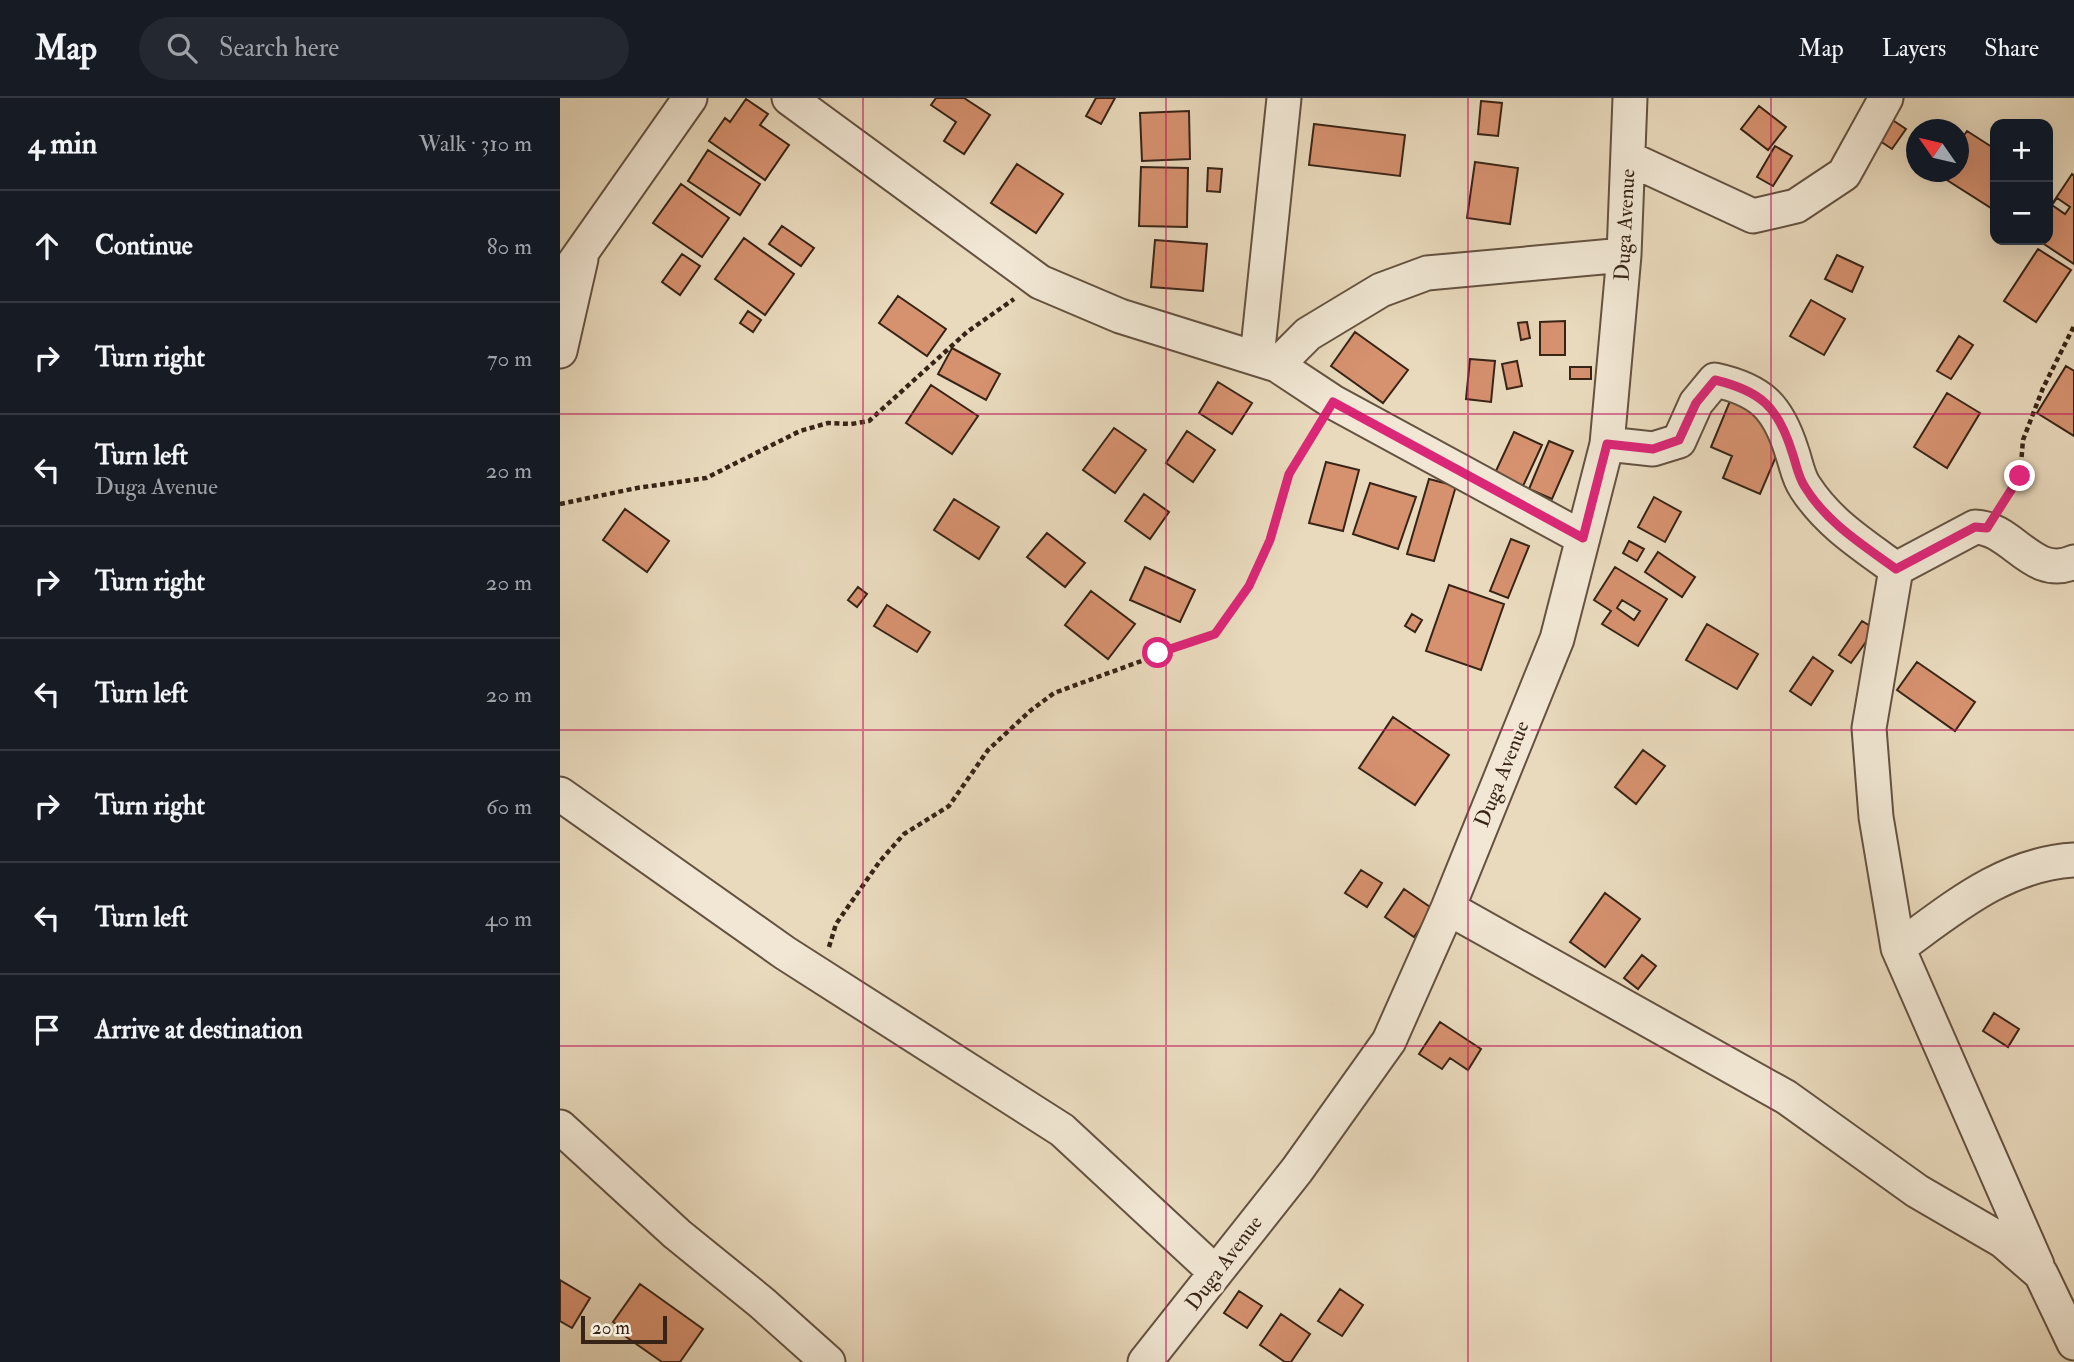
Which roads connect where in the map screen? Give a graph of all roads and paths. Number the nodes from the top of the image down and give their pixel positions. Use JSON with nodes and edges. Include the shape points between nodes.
{"nodes":[{"id":1,"x":691,"y":98,"type":"edge"},
{"id":2,"x":789,"y":98,"type":"edge"},
{"id":3,"x":1284,"y":98,"type":"edge"},
{"id":4,"x":1630,"y":98,"type":"edge"},
{"id":5,"x":1886,"y":98,"type":"edge"},
{"id":6,"x":1628,"y":158,"type":"junction"},
{"id":7,"x":1624,"y":255,"type":"junction"},
{"id":8,"x":581,"y":257,"type":"junction"},
{"id":9,"x":1040,"y":282,"type":"junction"},
{"id":10,"x":560,"y":283,"type":"edge"},
{"id":11,"x":2074,"y":326,"type":"edge"},
{"id":12,"x":560,"y":351,"type":"edge"},
{"id":13,"x":1267,"y":361,"type":"junction"},
{"id":14,"x":1333,"y":402,"type":"junction"},
{"id":15,"x":1607,"y":444,"type":"junction"},
{"id":16,"x":560,"y":504,"type":"edge"},
{"id":17,"x":1987,"y":528,"type":"junction"},
{"id":18,"x":1583,"y":538,"type":"junction"},
{"id":19,"x":2074,"y":562,"type":"edge"},
{"id":20,"x":1896,"y":569,"type":"junction"},
{"id":21,"x":560,"y":794,"type":"edge"},
{"id":22,"x":2074,"y":860,"type":"edge"},
{"id":23,"x":1448,"y":908,"type":"junction"},
{"id":24,"x":1898,"y":948,"type":"junction"},
{"id":25,"x":820,"y":975,"type":"junction"},
{"id":26,"x":560,"y":1127,"type":"edge"},
{"id":27,"x":1214,"y":1271,"type":"junction"},
{"id":28,"x":2041,"y":1274,"type":"junction"},
{"id":29,"x":2074,"y":1343,"type":"edge"},
{"id":30,"x":828,"y":1362,"type":"edge"},
{"id":31,"x":1145,"y":1362,"type":"edge"}],
"edges":[{"from":1,"to":8,"type":"street"},
{"from":2,"to":9,"type":"street"},
{"from":3,"to":13,"type":"street"},
{"from":4,"to":6,"type":"street","name":"Duga Avenue"},
{"from":5,"to":6,"type":"street","via":[[1844,174],[1796,206],[1753,216]]},
{"from":6,"to":7,"type":"street","name":"Duga Avenue"},
{"from":7,"to":13,"type":"street","via":[[1427,273],[1381,290]]},
{"from":7,"to":15,"type":"street","name":"Duga Avenue"},
{"from":8,"to":10,"type":"street"},
{"from":8,"to":12,"type":"street"},
{"from":9,"to":13,"type":"street","via":[[1120,316]]},
{"from":9,"to":16,"type":"path","via":[[967,332],[869,421],[828,423],[800,431],[706,478]]},
{"from":11,"to":17,"type":"path","via":[[2023,440],[2020,476]]},
{"from":13,"to":14,"type":"street"},
{"from":14,"to":18,"type":"street"},
{"from":14,"to":25,"type":"path","via":[[1289,474],[1270,540],[1249,586],[1215,634],[1054,693],[1030,711],[988,750],[949,806],[904,834],[880,861],[836,924]]},
{"from":15,"to":18,"type":"street","name":"Duga Avenue"},
{"from":15,"to":20,"type":"street","via":[[1653,449],[1679,440],[1696,403],[1715,380],[1740,386],[1773,408],[1803,485],[1829,519]]},
{"from":17,"to":19,"type":"street","via":[[2039,565]]},
{"from":17,"to":20,"type":"street","via":[[1975,527]]},
{"from":18,"to":23,"type":"street","name":"Duga Avenue","via":[[1557,639]]},
{"from":20,"to":24,"type":"street","via":[[1870,728],[1877,817]]},
{"from":21,"to":25,"type":"street"},
{"from":22,"to":24,"type":"street","via":[[2014,873],[1978,890]]},
{"from":23,"to":27,"type":"street","name":"Duga Avenue","via":[[1389,1041],[1297,1170]]},
{"from":23,"to":28,"type":"street","via":[[1786,1097],[1917,1191],[2003,1241]]},
{"from":24,"to":28,"type":"street"},
{"from":25,"to":27,"type":"street","via":[[1062,1130]]},
{"from":26,"to":30,"type":"street"},
{"from":27,"to":31,"type":"street","name":"Duga Avenue"},
{"from":28,"to":29,"type":"street"}]}
